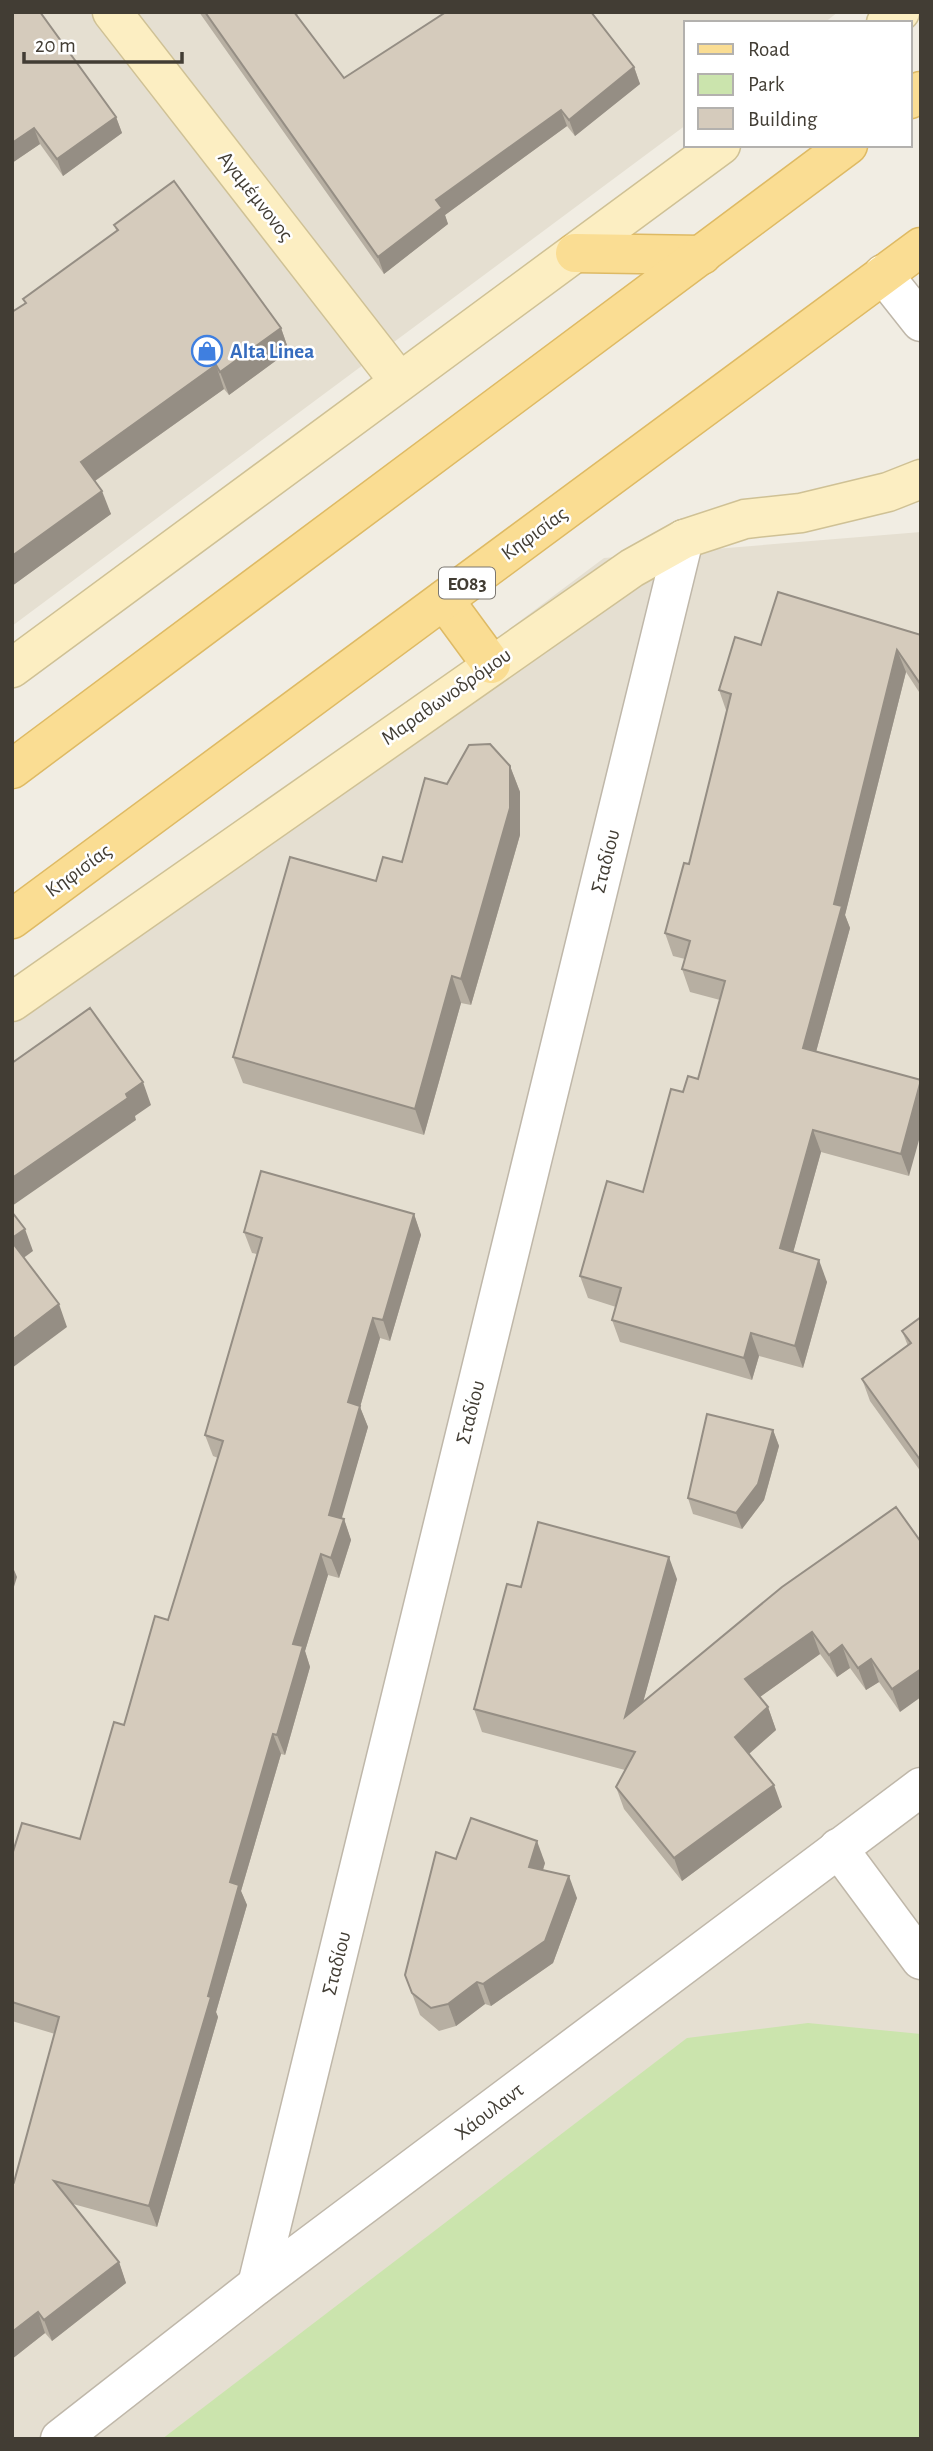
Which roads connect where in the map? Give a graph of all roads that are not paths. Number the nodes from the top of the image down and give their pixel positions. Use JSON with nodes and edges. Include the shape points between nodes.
{"nodes":[{"id":1,"x":113,"y":12,"type":"edge"},
{"id":2,"x":718,"y":147,"type":"edge"},
{"id":3,"x":845,"y":147,"type":"edge"},
{"id":4,"x":921,"y":247,"type":"edge"},
{"id":5,"x":575,"y":253,"type":"junction"},
{"id":6,"x":702,"y":255,"type":"junction"},
{"id":7,"x":883,"y":274,"type":"junction"},
{"id":8,"x":921,"y":322,"type":"edge"},
{"id":9,"x":399,"y":381,"type":"junction"},
{"id":10,"x":921,"y":479,"type":"edge"},
{"id":11,"x":684,"y":539,"type":"junction"},
{"id":12,"x":444,"y":600,"type":"junction"},
{"id":13,"x":491,"y":664,"type":"junction"},
{"id":14,"x":12,"y":668,"type":"edge"},
{"id":15,"x":12,"y":769,"type":"edge"},
{"id":16,"x":12,"y":919,"type":"edge"},
{"id":17,"x":12,"y":1002,"type":"edge"},
{"id":18,"x":921,"y":1787,"type":"edge"},
{"id":19,"x":838,"y":1849,"type":"junction"},
{"id":20,"x":921,"y":1960,"type":"edge"},
{"id":21,"x":257,"y":2285,"type":"junction"},
{"id":22,"x":60,"y":2439,"type":"edge"}],
"edges":[{"from":1,"to":9,"type":"street","name":"Αγαμέμνονος"},
{"from":2,"to":5,"type":"street"},
{"from":3,"to":6,"type":"main road"},
{"from":4,"to":7,"type":"main road","name":"Κηφισίας","number":"ΕΟ83"},
{"from":5,"to":6,"type":"main road"},
{"from":5,"to":9,"type":"street"},
{"from":6,"to":15,"type":"main road"},
{"from":7,"to":8,"type":"street"},
{"from":7,"to":12,"type":"main road","name":"Κηφισίας","number":"ΕΟ83"},
{"from":9,"to":14,"type":"street"},
{"from":10,"to":11,"type":"street","name":"Μαραθωνοδρόμου","via":[[888,492],[814,510],[745,519]]},
{"from":11,"to":13,"type":"street","name":"Μαραθωνοδρόμου","via":[[632,568]]},
{"from":11,"to":21,"type":"street","name":"Σταδίου"},
{"from":12,"to":13,"type":"main road"},
{"from":12,"to":16,"type":"main road","name":"Κηφισίας","number":"ΕΟ83"},
{"from":13,"to":17,"type":"street","name":"Μαραθωνοδρόμου"},
{"from":18,"to":19,"type":"street","name":"Χάουλαντ"},
{"from":19,"to":20,"type":"street"},
{"from":19,"to":21,"type":"street","name":"Χάουλαντ"},
{"from":21,"to":22,"type":"street","name":"Χάουλαντ"}]}
